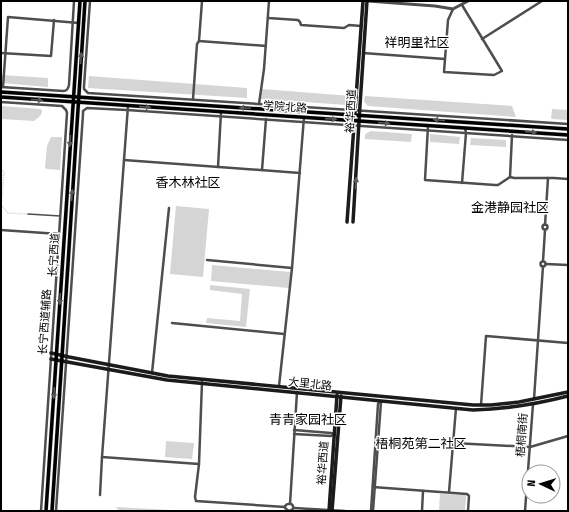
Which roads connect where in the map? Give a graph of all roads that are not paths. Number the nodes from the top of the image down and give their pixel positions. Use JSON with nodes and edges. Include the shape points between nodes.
{"nodes":[{"id":1,"x":74,"y":1,"type":"edge"},
{"id":2,"x":80,"y":1,"type":"edge"},
{"id":3,"x":85,"y":1,"type":"edge"},
{"id":4,"x":90,"y":1,"type":"edge"},
{"id":5,"x":202,"y":1,"type":"edge"},
{"id":6,"x":269,"y":1,"type":"edge"},
{"id":7,"x":363,"y":1,"type":"edge"},
{"id":8,"x":368,"y":1,"type":"edge"},
{"id":9,"x":468,"y":1,"type":"edge"},
{"id":10,"x":542,"y":1,"type":"edge"},
{"id":11,"x":462,"y":5,"type":"junction"},
{"id":12,"x":453,"y":9,"type":"junction"},
{"id":13,"x":268,"y":18,"type":"junction"},
{"id":14,"x":54,"y":20,"type":"junction"},
{"id":15,"x":73,"y":23,"type":"junction"},
{"id":16,"x":79,"y":23,"type":"junction"},
{"id":17,"x":363,"y":26,"type":"junction"},
{"id":18,"x":482,"y":39,"type":"junction"},
{"id":19,"x":199,"y":42,"type":"junction"},
{"id":20,"x":266,"y":46,"type":"junction"},
{"id":21,"x":1,"y":53,"type":"edge"},
{"id":22,"x":363,"y":53,"type":"junction"},
{"id":23,"x":5,"y":54,"type":"junction"},
{"id":24,"x":445,"y":59,"type":"junction"},
{"id":25,"x":2,"y":87,"type":"edge"},
{"id":26,"x":1,"y":92,"type":"edge"},
{"id":27,"x":73,"y":96,"type":"junction"},
{"id":28,"x":1,"y":97,"type":"edge"},
{"id":29,"x":79,"y":97,"type":"junction"},
{"id":30,"x":193,"y":99,"type":"junction"},
{"id":31,"x":222,"y":101,"type":"junction"},
{"id":32,"x":1,"y":102,"type":"edge"},
{"id":33,"x":73,"y":102,"type":"junction"},
{"id":34,"x":78,"y":102,"type":"junction"},
{"id":35,"x":259,"y":104,"type":"junction"},
{"id":36,"x":128,"y":106,"type":"junction"},
{"id":37,"x":221,"y":106,"type":"junction"},
{"id":38,"x":128,"y":110,"type":"junction"},
{"id":39,"x":354,"y":110,"type":"junction"},
{"id":40,"x":360,"y":110,"type":"junction"},
{"id":41,"x":221,"y":112,"type":"junction"},
{"id":42,"x":266,"y":115,"type":"junction"},
{"id":43,"x":354,"y":115,"type":"junction"},
{"id":44,"x":360,"y":115,"type":"junction"},
{"id":45,"x":221,"y":117,"type":"junction"},
{"id":46,"x":304,"y":117,"type":"junction"},
{"id":47,"x":466,"y":117,"type":"junction"},
{"id":48,"x":266,"y":120,"type":"junction"},
{"id":49,"x":354,"y":121,"type":"junction"},
{"id":50,"x":359,"y":121,"type":"junction"},
{"id":51,"x":466,"y":122,"type":"junction"},
{"id":52,"x":304,"y":123,"type":"junction"},
{"id":53,"x":568,"y":124,"type":"edge"},
{"id":54,"x":353,"y":126,"type":"junction"},
{"id":55,"x":359,"y":126,"type":"junction"},
{"id":56,"x":428,"y":126,"type":"junction"},
{"id":57,"x":465,"y":128,"type":"junction"},
{"id":58,"x":568,"y":129,"type":"edge"},
{"id":59,"x":428,"y":131,"type":"junction"},
{"id":60,"x":512,"y":131,"type":"junction"},
{"id":61,"x":466,"y":133,"type":"junction"},
{"id":62,"x":568,"y":135,"type":"edge"},
{"id":63,"x":512,"y":136,"type":"junction"},
{"id":64,"x":568,"y":140,"type":"edge"},
{"id":65,"x":124,"y":160,"type":"junction"},
{"id":66,"x":218,"y":167,"type":"junction"},
{"id":67,"x":262,"y":170,"type":"junction"},
{"id":68,"x":300,"y":173,"type":"junction"},
{"id":69,"x":510,"y":177,"type":"junction"},
{"id":70,"x":548,"y":178,"type":"junction"},
{"id":71,"x":568,"y":179,"type":"edge"},
{"id":72,"x":462,"y":183,"type":"junction"},
{"id":73,"x":169,"y":208,"type":"dead end"},
{"id":74,"x":28,"y":214,"type":"tunnel mouth"},
{"id":75,"x":60,"y":216,"type":"junction"},
{"id":76,"x":347,"y":222,"type":"dead end"},
{"id":77,"x":353,"y":222,"type":"dead end"},
{"id":78,"x":1,"y":230,"type":"edge"},
{"id":79,"x":59,"y":234,"type":"junction"},
{"id":80,"x":207,"y":260,"type":"dead end"},
{"id":81,"x":545,"y":262,"type":"junction"},
{"id":82,"x":568,"y":265,"type":"edge"},
{"id":83,"x":292,"y":268,"type":"junction"},
{"id":84,"x":172,"y":323,"type":"dead end"},
{"id":85,"x":284,"y":334,"type":"junction"},
{"id":86,"x":538,"y":340,"type":"junction"},
{"id":87,"x":568,"y":343,"type":"edge"},
{"id":88,"x":51,"y":353,"type":"junction"},
{"id":89,"x":56,"y":354,"type":"junction"},
{"id":90,"x":64,"y":358,"type":"junction"},
{"id":91,"x":51,"y":359,"type":"junction"},
{"id":92,"x":56,"y":360,"type":"junction"},
{"id":93,"x":109,"y":367,"type":"junction"},
{"id":94,"x":152,"y":374,"type":"junction"},
{"id":95,"x":202,"y":381,"type":"junction"},
{"id":96,"x":279,"y":386,"type":"junction"},
{"id":97,"x":297,"y":392,"type":"junction"},
{"id":98,"x":568,"y":392,"type":"edge"},
{"id":99,"x":339,"y":395,"type":"junction"},
{"id":100,"x":568,"y":396,"type":"edge"},
{"id":101,"x":534,"y":399,"type":"junction"},
{"id":102,"x":381,"y":401,"type":"junction"},
{"id":103,"x":533,"y":404,"type":"junction"},
{"id":104,"x":481,"y":405,"type":"junction"},
{"id":105,"x":456,"y":408,"type":"junction"},
{"id":106,"x":294,"y":432,"type":"junction"},
{"id":107,"x":334,"y":434,"type":"junction"},
{"id":108,"x":568,"y":436,"type":"edge"},
{"id":109,"x":453,"y":443,"type":"junction"},
{"id":110,"x":530,"y":447,"type":"junction"},
{"id":111,"x":102,"y":457,"type":"junction"},
{"id":112,"x":199,"y":464,"type":"junction"},
{"id":113,"x":530,"y":464,"type":"edge"},
{"id":114,"x":374,"y":488,"type":"junction"},
{"id":115,"x":424,"y":491,"type":"junction"},
{"id":116,"x":449,"y":492,"type":"junction"},
{"id":117,"x":100,"y":495,"type":"dead end"},
{"id":118,"x":290,"y":504,"type":"junction"},
{"id":119,"x":285,"y":507,"type":"junction"},
{"id":120,"x":294,"y":508,"type":"junction"},
{"id":121,"x":331,"y":510,"type":"edge"},
{"id":122,"x":41,"y":511,"type":"edge"},
{"id":123,"x":46,"y":511,"type":"edge"},
{"id":124,"x":52,"y":511,"type":"edge"},
{"id":125,"x":56,"y":511,"type":"edge"},
{"id":126,"x":289,"y":511,"type":"edge"},
{"id":127,"x":346,"y":511,"type":"edge"},
{"id":128,"x":372,"y":511,"type":"edge"},
{"id":129,"x":422,"y":511,"type":"edge"},
{"id":130,"x":468,"y":511,"type":"edge"},
{"id":131,"x":526,"y":511,"type":"edge"}],
"edges":[{"from":1,"to":15,"type":"street"},
{"from":2,"to":16,"type":"main road","name":"长宁西道"},
{"from":29,"to":3,"type":"main road","name":"长宁西道","one_way":true},
{"from":4,"to":30,"type":"street","via":[[84,89],[88,93]]},
{"from":5,"to":19,"type":"street"},
{"from":6,"to":13,"type":"street"},
{"from":7,"to":17,"type":"main road","name":"裕华西道"},
{"from":8,"to":12,"type":"street"},
{"from":8,"to":17,"type":"main road","name":"裕华西道"},
{"from":9,"to":11,"type":"street"},
{"from":10,"to":18,"type":"street"},
{"from":11,"to":12,"type":"street"},
{"from":11,"to":18,"type":"street"},
{"from":12,"to":24,"type":"street","via":[[448,20]]},
{"from":13,"to":17,"type":"street","via":[[298,20],[301,25],[344,28],[348,25]]},
{"from":13,"to":20,"type":"street"},
{"from":14,"to":15,"type":"street"},
{"from":14,"to":23,"type":"street","via":[[51,56]]},
{"from":14,"to":23,"type":"street","via":[[8,17]]},
{"from":15,"to":16,"type":"street"},
{"from":15,"to":25,"type":"street","via":[[69,85],[66,91]]},
{"from":16,"to":27,"type":"main road","name":"长宁西道"},
{"from":17,"to":22,"type":"main road","name":"裕华西道"},
{"from":17,"to":39,"type":"main road","name":"裕华西道"},
{"from":18,"to":24,"type":"street","via":[[502,71],[495,75],[444,72]]},
{"from":19,"to":20,"type":"street"},
{"from":19,"to":30,"type":"street"},
{"from":20,"to":35,"type":"street"},
{"from":21,"to":23,"type":"street"},
{"from":22,"to":24,"type":"street"},
{"from":22,"to":40,"type":"main road","name":"裕华西道"},
{"from":23,"to":25,"type":"street"},
{"from":26,"to":27,"type":"main road","name":"学院北路"},
{"from":27,"to":29,"type":"main road","name":"学院北路"},
{"from":27,"to":33,"type":"main road","name":"长宁西道"},
{"from":28,"to":33,"type":"main road","name":"学院北路","one_way":true},
{"from":29,"to":34,"type":"main road","name":"长宁西道"},
{"from":29,"to":37,"type":"main road","name":"学院北路"},
{"from":30,"to":31,"type":"street"},
{"from":31,"to":35,"type":"street"},
{"from":31,"to":37,"type":"street"},
{"from":32,"to":75,"type":"street","name":"长宁西道辅路","via":[[62,106],[66,110]]},
{"from":33,"to":34,"type":"main road","name":"学院北路"},
{"from":33,"to":89,"type":"main road","name":"长宁西道","one_way":true},
{"from":34,"to":36,"type":"main road","name":"学院北路"},
{"from":90,"to":34,"type":"main road","name":"长宁西道","one_way":true},
{"from":35,"to":39,"type":"street"},
{"from":36,"to":38,"type":"street"},
{"from":36,"to":41,"type":"main road","name":"学院北路","one_way":true},
{"from":37,"to":41,"type":"main road"},
{"from":43,"to":37,"type":"main road","name":"学院北路","one_way":true},
{"from":38,"to":45,"type":"street"},
{"from":38,"to":65,"type":"street"},
{"from":38,"to":90,"type":"street","via":[[87,108],[83,111]]},
{"from":39,"to":40,"type":"street"},
{"from":39,"to":43,"type":"main road","name":"裕华西道"},
{"from":40,"to":44,"type":"main road","name":"裕华西道"},
{"from":40,"to":47,"type":"street"},
{"from":41,"to":42,"type":"main road","name":"学院北路"},
{"from":41,"to":45,"type":"street"},
{"from":42,"to":46,"type":"main road","name":"学院北路"},
{"from":42,"to":48,"type":"street"},
{"from":43,"to":44,"type":"main road","name":"学院北路"},
{"from":43,"to":49,"type":"main road","name":"裕华西道"},
{"from":44,"to":50,"type":"main road","name":"裕华西道"},
{"from":51,"to":44,"type":"main road","name":"学院北路","one_way":true},
{"from":45,"to":48,"type":"street"},
{"from":45,"to":66,"type":"street"},
{"from":46,"to":49,"type":"main road","name":"学院北路","one_way":true},
{"from":46,"to":52,"type":"street"},
{"from":47,"to":51,"type":"street"},
{"from":47,"to":53,"type":"street"},
{"from":48,"to":52,"type":"street"},
{"from":48,"to":67,"type":"street"},
{"from":49,"to":50,"type":"main road","name":"学院北路"},
{"from":49,"to":54,"type":"main road","name":"裕华西道"},
{"from":50,"to":55,"type":"main road","name":"裕华西道"},
{"from":50,"to":56,"type":"main road","name":"学院北路","one_way":true},
{"from":51,"to":57,"type":"main road"},
{"from":51,"to":58,"type":"main road","name":"学院北路"},
{"from":52,"to":54,"type":"street"},
{"from":52,"to":68,"type":"street"},
{"from":54,"to":55,"type":"street"},
{"from":54,"to":76,"type":"main road","name":"裕华西道"},
{"from":55,"to":59,"type":"street"},
{"from":77,"to":55,"type":"main road","name":"裕华西道","one_way":true},
{"from":56,"to":57,"type":"main road","name":"学院北路"},
{"from":56,"to":59,"type":"street"},
{"from":57,"to":60,"type":"main road","name":"学院北路"},
{"from":57,"to":61,"type":"street"},
{"from":59,"to":61,"type":"street"},
{"from":59,"to":72,"type":"street","via":[[424,180]]},
{"from":60,"to":62,"type":"main road","name":"学院北路","one_way":true},
{"from":60,"to":63,"type":"street"},
{"from":61,"to":63,"type":"street"},
{"from":61,"to":72,"type":"street"},
{"from":63,"to":64,"type":"street"},
{"from":63,"to":69,"type":"street"},
{"from":65,"to":66,"type":"street"},
{"from":65,"to":93,"type":"street"},
{"from":66,"to":67,"type":"street"},
{"from":67,"to":68,"type":"street"},
{"from":68,"to":83,"type":"street"},
{"from":69,"to":70,"type":"street"},
{"from":69,"to":72,"type":"street","via":[[498,185]]},
{"from":70,"to":71,"type":"street"},
{"from":70,"to":81,"type":"street"},
{"from":73,"to":94,"type":"street"},
{"from":74,"to":75,"type":"street"},
{"from":75,"to":79,"type":"street","name":"长宁西道辅路"},
{"from":78,"to":79,"type":"street"},
{"from":79,"to":88,"type":"street","name":"长宁西道辅路"},
{"from":80,"to":83,"type":"street"},
{"from":81,"to":82,"type":"street"},
{"from":81,"to":86,"type":"street","via":[[541,264],[543,266]]},
{"from":83,"to":85,"type":"street"},
{"from":84,"to":85,"type":"street"},
{"from":85,"to":96,"type":"street"},
{"from":86,"to":87,"type":"street"},
{"from":86,"to":101,"type":"street"},
{"from":86,"to":104,"type":"street","via":[[486,336]]},
{"from":88,"to":89,"type":"main road","name":"大里北路"},
{"from":88,"to":91,"type":"street","name":"长宁西道辅路"},
{"from":89,"to":90,"type":"main road","name":"大里北路"},
{"from":89,"to":92,"type":"main road","name":"长宁西道"},
{"from":90,"to":92,"type":"main road","name":"大里北路"},
{"from":90,"to":93,"type":"main road","name":"大里北路"},
{"from":90,"to":124,"type":"main road","name":"长宁西道"},
{"from":90,"to":125,"type":"street"},
{"from":91,"to":92,"type":"main road","name":"大里北路"},
{"from":91,"to":122,"type":"street","name":"长宁西道辅路"},
{"from":92,"to":123,"type":"main road","name":"长宁西道","one_way":true},
{"from":93,"to":94,"type":"main road","name":"大里北路"},
{"from":93,"to":95,"type":"main road","name":"大里北路","via":[[167,380]]},
{"from":93,"to":111,"type":"street"},
{"from":94,"to":95,"type":"main road","name":"大里北路"},
{"from":95,"to":96,"type":"main road","name":"大里北路"},
{"from":95,"to":97,"type":"main road","name":"大里北路"},
{"from":95,"to":112,"type":"street"},
{"from":96,"to":99,"type":"main road","name":"大里北路"},
{"from":97,"to":99,"type":"main road","name":"大里北路"},
{"from":97,"to":106,"type":"street"},
{"from":98,"to":101,"type":"main road","name":"大里北路"},
{"from":99,"to":102,"type":"main road","name":"大里北路"},
{"from":99,"to":104,"type":"main road","name":"大里北路"},
{"from":99,"to":107,"type":"main road","name":"裕华西道"},
{"from":99,"to":121,"type":"main road","name":"裕华西道"},
{"from":100,"to":103,"type":"main road","name":"大里北路"},
{"from":101,"to":104,"type":"main road","name":"大里北路"},
{"from":102,"to":105,"type":"main road","name":"大里北路"},
{"from":102,"to":114,"type":"street"},
{"from":103,"to":105,"type":"main road","name":"大里北路","via":[[491,410]]},
{"from":103,"to":110,"type":"street","name":"梧桐南街"},
{"from":105,"to":109,"type":"street"},
{"from":106,"to":107,"type":"street","via":[[331,436]]},
{"from":106,"to":118,"type":"street"},
{"from":107,"to":121,"type":"main road","name":"裕华西道"},
{"from":108,"to":110,"type":"street"},
{"from":109,"to":110,"type":"street"},
{"from":109,"to":116,"type":"street"},
{"from":110,"to":113,"type":"street","name":"梧桐南街"},
{"from":110,"to":131,"type":"street","name":"梧桐南街"},
{"from":111,"to":112,"type":"street"},
{"from":111,"to":117,"type":"street"},
{"from":112,"to":119,"type":"street","via":[[196,501]]},
{"from":114,"to":115,"type":"street"},
{"from":114,"to":128,"type":"street"},
{"from":115,"to":116,"type":"street"},
{"from":115,"to":129,"type":"street"},
{"from":116,"to":130,"type":"street","via":[[469,496]]},
{"from":118,"to":119,"type":"street","via":[[286,504]]},
{"from":118,"to":120,"type":"street"},
{"from":119,"to":126,"type":"street"},
{"from":120,"to":121,"type":"street"},
{"from":120,"to":126,"type":"street"},
{"from":121,"to":127,"type":"street"}]}
